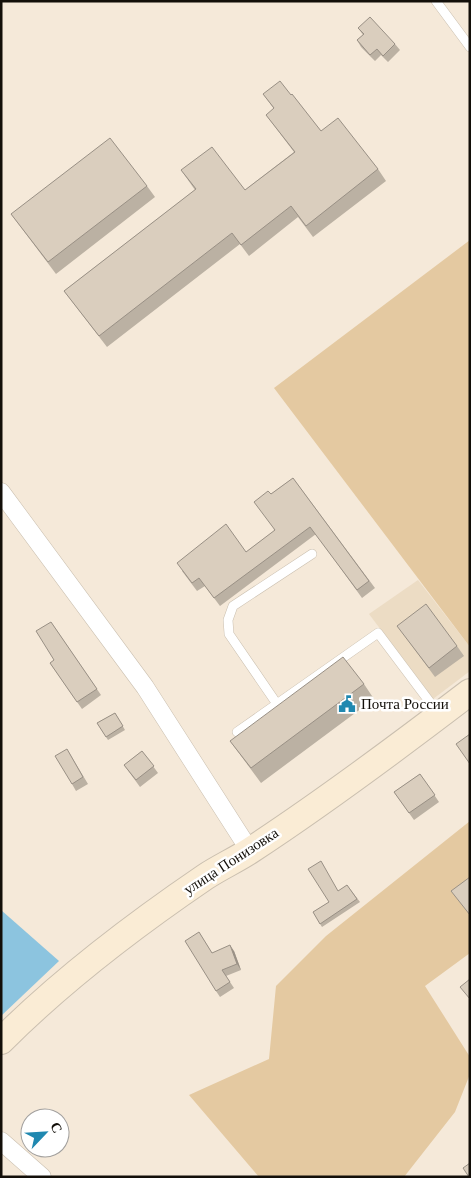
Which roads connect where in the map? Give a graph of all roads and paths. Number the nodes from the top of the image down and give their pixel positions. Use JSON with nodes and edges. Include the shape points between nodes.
{"nodes":[{"id":1,"x":436,"y":1,"type":"edge"},
{"id":2,"x":470,"y":47,"type":"edge"},
{"id":3,"x":1,"y":492,"type":"edge"},
{"id":4,"x":312,"y":554,"type":"dead end"},
{"id":5,"x":470,"y":692,"type":"edge"},
{"id":6,"x":277,"y":704,"type":"junction"},
{"id":7,"x":440,"y":715,"type":"junction"},
{"id":8,"x":237,"y":732,"type":"dead end"},
{"id":9,"x":250,"y":851,"type":"junction"},
{"id":10,"x":1,"y":1041,"type":"edge"},
{"id":11,"x":1,"y":1141,"type":"edge"},
{"id":12,"x":42,"y":1177,"type":"edge"}],
"edges":[{"from":1,"to":2,"type":"lane"},
{"from":3,"to":9,"type":"street","via":[[145,686]]},
{"from":4,"to":6,"type":"lane","via":[[233,606],[228,620],[229,634]]},
{"from":5,"to":7,"type":"main road","name":"улица Понизовка"},
{"from":6,"to":7,"type":"lane","via":[[378,632]]},
{"from":6,"to":8,"type":"lane"},
{"from":7,"to":9,"type":"main road","name":"улица Понизовка","via":[[379,762]]},
{"from":9,"to":10,"type":"main road","name":"улица Понизовка","via":[[207,875],[122,935],[30,1012]]},
{"from":11,"to":12,"type":"street"}]}
